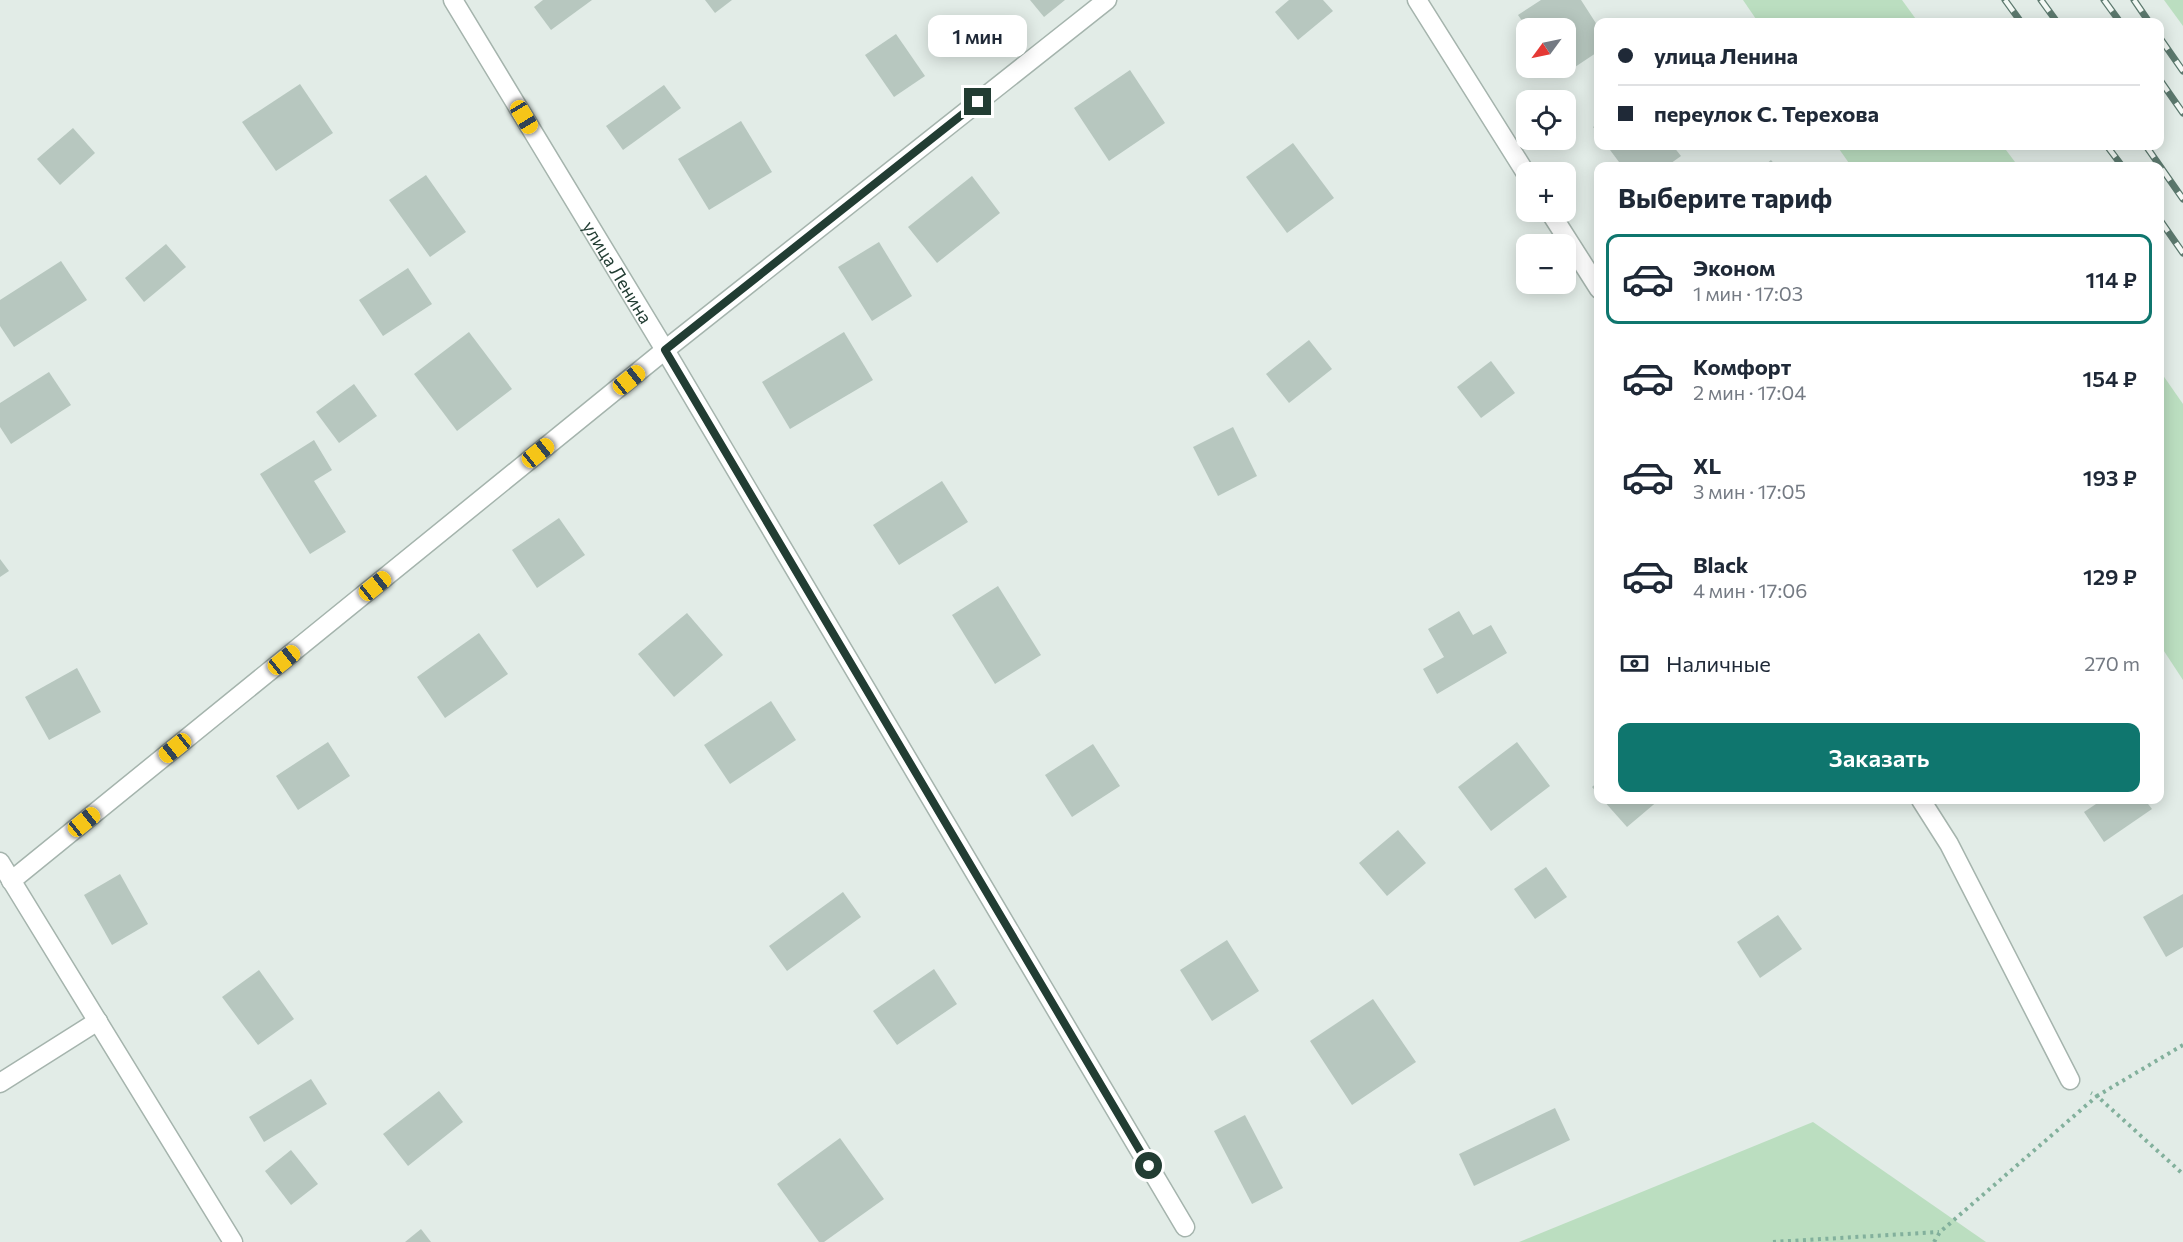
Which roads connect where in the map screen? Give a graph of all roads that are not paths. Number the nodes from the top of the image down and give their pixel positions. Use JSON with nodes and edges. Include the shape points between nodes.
{"nodes":[{"id":1,"x":453,"y":0,"type":"edge"},
{"id":2,"x":1107,"y":0,"type":"edge"},
{"id":3,"x":1417,"y":0,"type":"edge"},
{"id":4,"x":1519,"y":162,"type":"edge"},
{"id":5,"x":1556,"y":222,"type":"edge"},
{"id":6,"x":1594,"y":281,"type":"edge"},
{"id":7,"x":665,"y":350,"type":"junction"},
{"id":8,"x":1924,"y":804,"type":"edge"},
{"id":9,"x":0,"y":862,"type":"edge"},
{"id":10,"x":12,"y":881,"type":"junction"},
{"id":11,"x":98,"y":1021,"type":"junction"},
{"id":12,"x":2070,"y":1080,"type":"road end"},
{"id":13,"x":0,"y":1083,"type":"edge"},
{"id":14,"x":1185,"y":1227,"type":"dead end"},
{"id":15,"x":233,"y":1242,"type":"edge"}],
"edges":[{"from":1,"to":7,"type":"street","name":"улица Ленина"},
{"from":2,"to":7,"type":"street"},
{"from":3,"to":4,"type":"street"},
{"from":5,"to":6,"type":"street"},
{"from":7,"to":10,"type":"street"},
{"from":7,"to":14,"type":"street","name":"улица Ленина"},
{"from":8,"to":12,"type":"street","via":[[1949,844]]},
{"from":9,"to":10,"type":"street"},
{"from":10,"to":11,"type":"street"},
{"from":11,"to":13,"type":"street"},
{"from":11,"to":15,"type":"street"}]}
